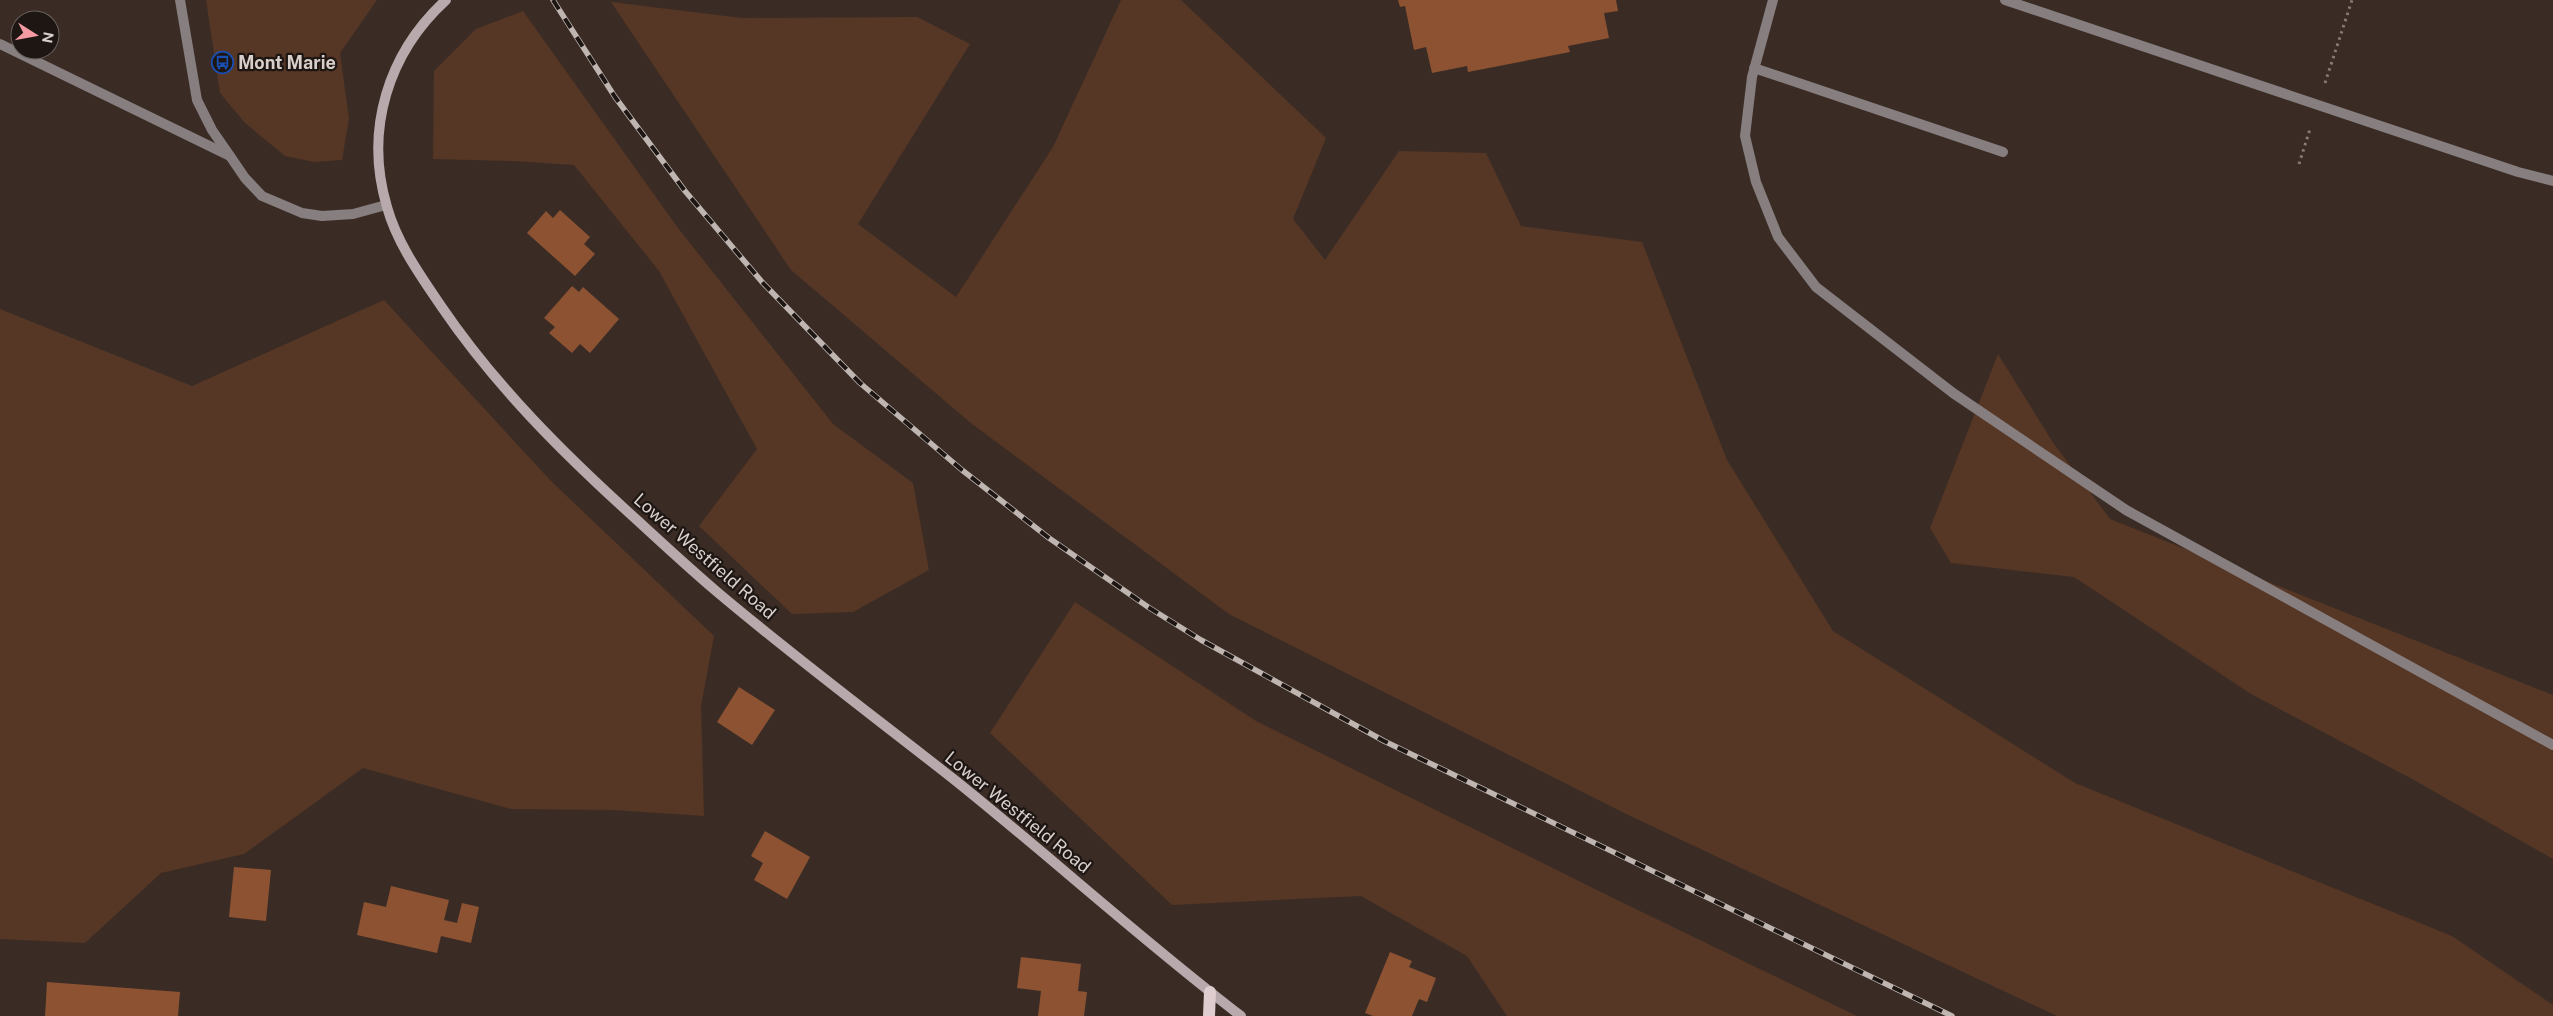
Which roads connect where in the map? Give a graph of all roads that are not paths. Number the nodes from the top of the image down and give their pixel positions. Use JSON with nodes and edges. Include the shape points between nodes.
{"nodes":[{"id":1,"x":180,"y":0,"type":"edge"},
{"id":2,"x":446,"y":0,"type":"edge"},
{"id":3,"x":1773,"y":0,"type":"edge"},
{"id":4,"x":2005,"y":0,"type":"edge"},
{"id":5,"x":0,"y":44,"type":"edge"},
{"id":6,"x":1754,"y":68,"type":"junction"},
{"id":7,"x":2002,"y":152,"type":"dead end"},
{"id":8,"x":230,"y":156,"type":"junction"},
{"id":9,"x":2553,"y":181,"type":"edge"},
{"id":10,"x":386,"y":205,"type":"junction"},
{"id":11,"x":2553,"y":745,"type":"edge"},
{"id":12,"x":1210,"y":992,"type":"junction"},
{"id":13,"x":1209,"y":1016,"type":"edge"},
{"id":14,"x":1241,"y":1016,"type":"edge"}],
"edges":[{"from":1,"to":8,"type":"street","via":[[197,100]]},
{"from":2,"to":10,"type":"street","name":"Lower Westfield Road","via":[[410,39],[393,71],[384,100],[378,168]]},
{"from":3,"to":6,"type":"street"},
{"from":4,"to":9,"type":"street"},
{"from":5,"to":8,"type":"street"},
{"from":6,"to":7,"type":"street"},
{"from":6,"to":11,"type":"street","via":[[1745,136],[1756,182],[1778,238],[1816,287],[1953,393],[2126,510]]},
{"from":8,"to":10,"type":"street","via":[[262,196],[302,213],[322,216],[353,214]]},
{"from":10,"to":12,"type":"street","name":"Lower Westfield Road","via":[[400,240],[456,328],[502,388],[585,474],[716,592],[959,784]]},
{"from":12,"to":13,"type":"main road"},
{"from":12,"to":14,"type":"street","name":"Lower Westfield Road"}]}
